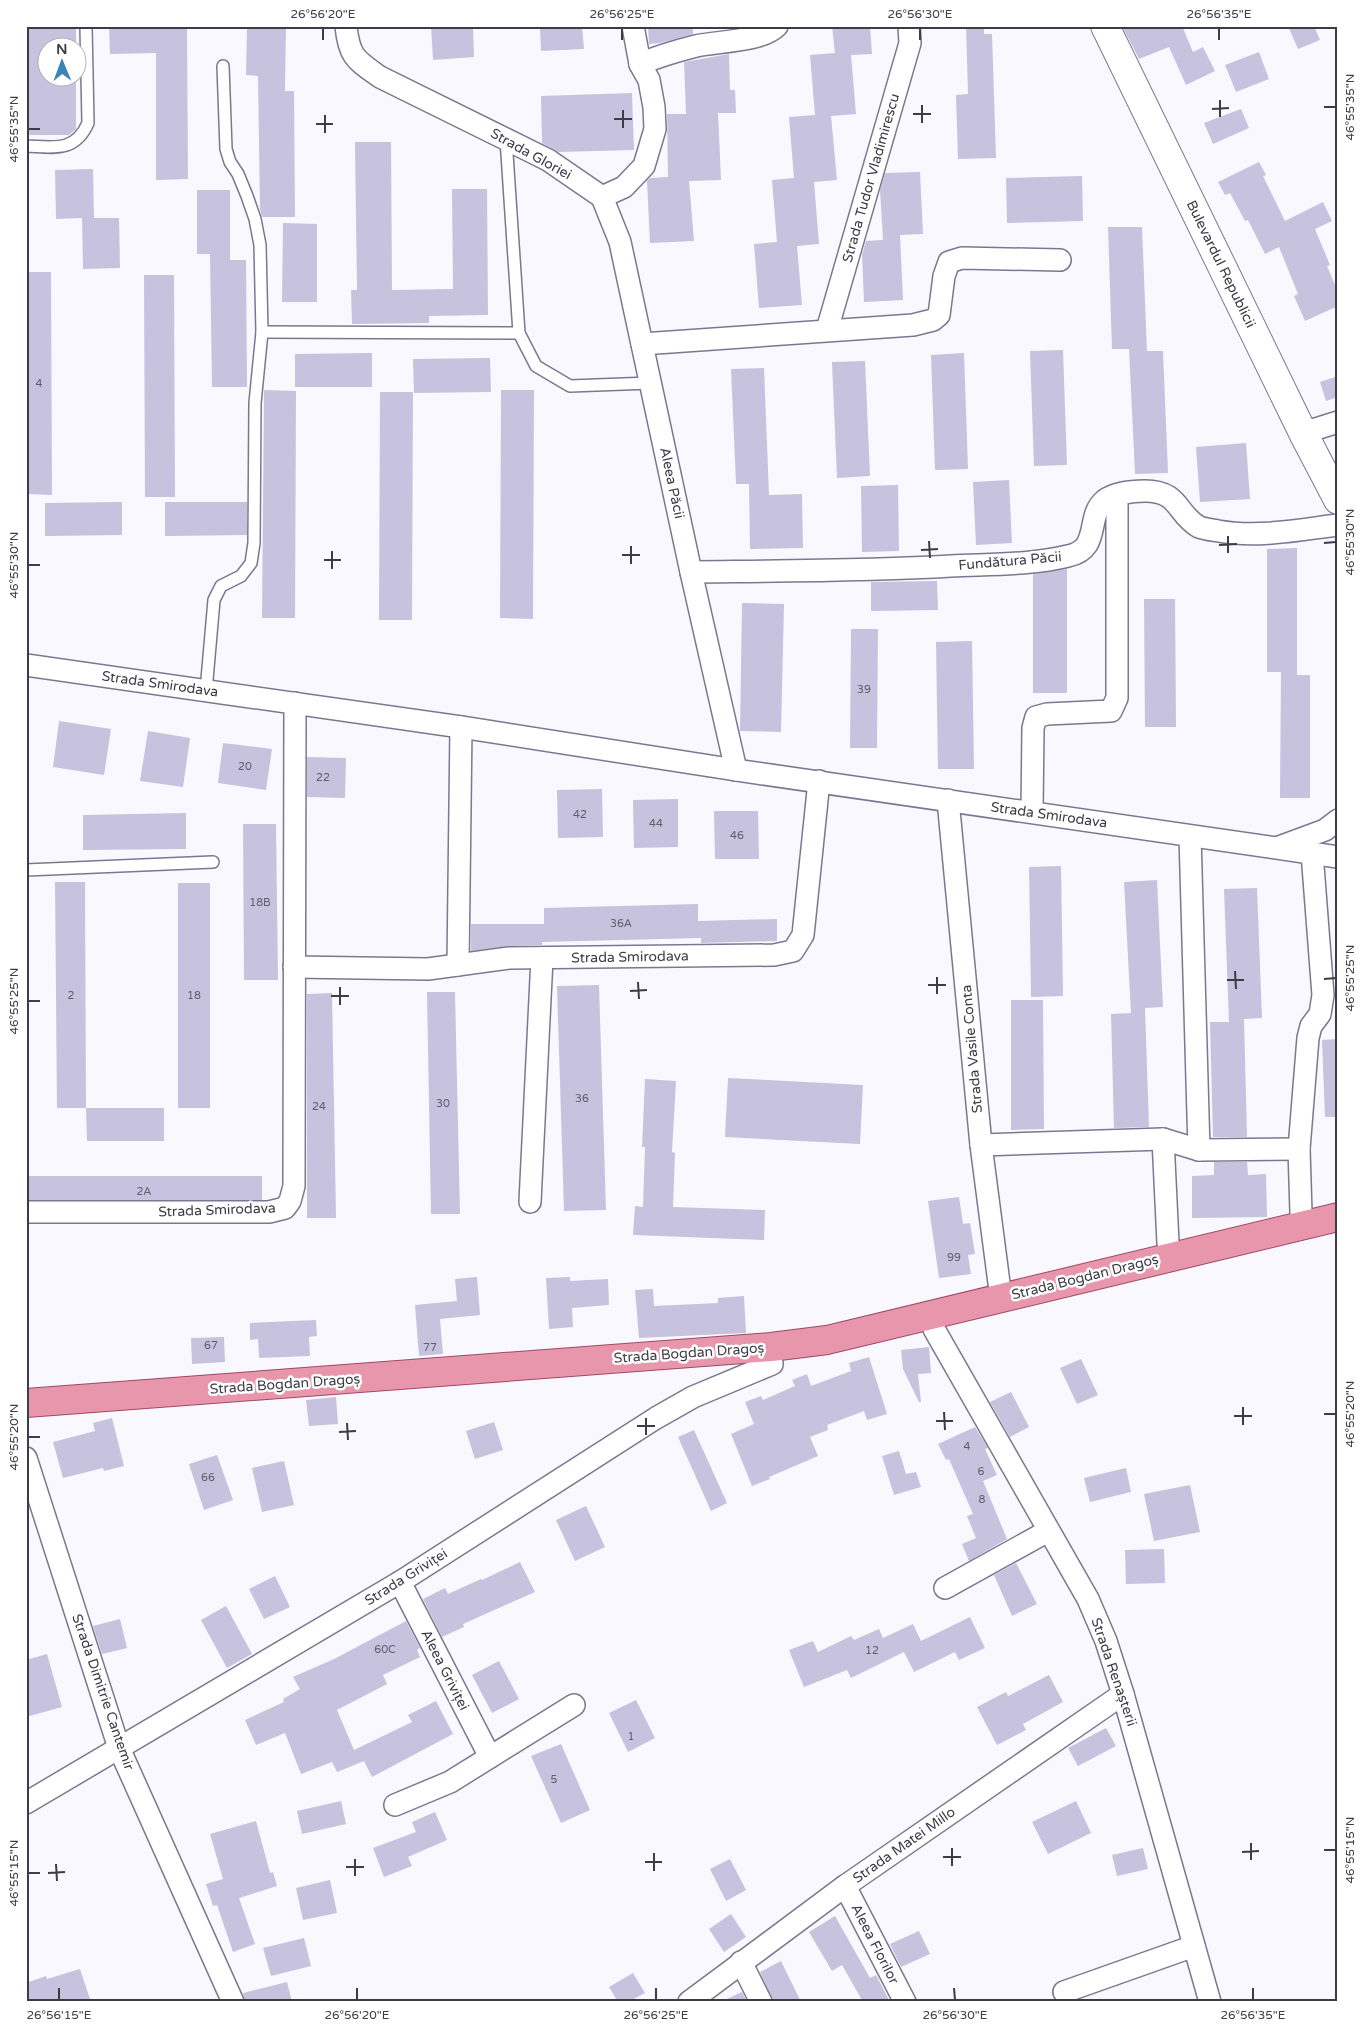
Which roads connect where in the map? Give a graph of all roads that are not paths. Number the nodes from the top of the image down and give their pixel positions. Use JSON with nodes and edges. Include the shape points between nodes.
{"nodes":[{"id":1,"x":86,"y":26,"type":"edge"},
{"id":2,"x":346,"y":26,"type":"edge"},
{"id":3,"x":633,"y":26,"type":"edge"},
{"id":4,"x":777,"y":26,"type":"edge"},
{"id":5,"x":909,"y":26,"type":"edge"},
{"id":6,"x":1105,"y":26,"type":"edge"},
{"id":7,"x":640,"y":64,"type":"junction"},
{"id":8,"x":223,"y":66,"type":"dead end"},
{"id":9,"x":506,"y":139,"type":"junction"},
{"id":10,"x":26,"y":146,"type":"edge"},
{"id":11,"x":602,"y":196,"type":"junction"},
{"id":12,"x":1060,"y":260,"type":"dead end"},
{"id":13,"x":827,"y":330,"type":"junction"},
{"id":14,"x":262,"y":332,"type":"junction"},
{"id":15,"x":519,"y":333,"type":"junction"},
{"id":16,"x":642,"y":344,"type":"junction"},
{"id":17,"x":650,"y":383,"type":"junction"},
{"id":18,"x":1338,"y":422,"type":"edge"},
{"id":19,"x":1303,"y":433,"type":"junction"},
{"id":20,"x":1117,"y":494,"type":"junction"},
{"id":21,"x":1338,"y":500,"type":"edge"},
{"id":22,"x":1338,"y":525,"type":"edge"},
{"id":23,"x":690,"y":572,"type":"junction"},
{"id":24,"x":26,"y":665,"type":"edge"},
{"id":25,"x":206,"y":691,"type":"junction"},
{"id":26,"x":295,"y":704,"type":"junction"},
{"id":27,"x":462,"y":727,"type":"junction"},
{"id":28,"x":736,"y":770,"type":"junction"},
{"id":29,"x":819,"y":781,"type":"junction"},
{"id":30,"x":948,"y":800,"type":"junction"},
{"id":31,"x":1032,"y":812,"type":"junction"},
{"id":32,"x":1338,"y":820,"type":"edge"},
{"id":33,"x":1190,"y":836,"type":"junction"},
{"id":34,"x":1279,"y":848,"type":"junction"},
{"id":35,"x":1312,"y":853,"type":"junction"},
{"id":36,"x":1338,"y":857,"type":"edge"},
{"id":37,"x":213,"y":862,"type":"dead end"},
{"id":38,"x":26,"y":870,"type":"edge"},
{"id":39,"x":542,"y":958,"type":"junction"},
{"id":40,"x":458,"y":965,"type":"junction"},
{"id":41,"x":294,"y":967,"type":"junction"},
{"id":42,"x":1163,"y":1139,"type":"junction"},
{"id":43,"x":981,"y":1145,"type":"junction"},
{"id":44,"x":1299,"y":1148,"type":"junction"},
{"id":45,"x":1199,"y":1150,"type":"junction"},
{"id":46,"x":530,"y":1202,"type":"dead end"},
{"id":47,"x":26,"y":1212,"type":"edge"},
{"id":48,"x":1338,"y":1217,"type":"edge"},
{"id":49,"x":1305,"y":1225,"type":"junction"},
{"id":50,"x":1172,"y":1256,"type":"junction"},
{"id":51,"x":1003,"y":1298,"type":"junction"},
{"id":52,"x":931,"y":1315,"type":"junction"},
{"id":53,"x":771,"y":1347,"type":"junction"},
{"id":54,"x":26,"y":1403,"type":"edge"},
{"id":55,"x":26,"y":1458,"type":"edge"},
{"id":56,"x":1048,"y":1531,"type":"junction"},
{"id":57,"x":400,"y":1582,"type":"junction"},
{"id":58,"x":945,"y":1588,"type":"dead end"},
{"id":59,"x":1123,"y":1694,"type":"junction"},
{"id":60,"x":574,"y":1705,"type":"dead end"},
{"id":61,"x":119,"y":1748,"type":"junction"},
{"id":62,"x":490,"y":1757,"type":"junction"},
{"id":63,"x":26,"y":1803,"type":"edge"},
{"id":64,"x":395,"y":1806,"type":"dead end"},
{"id":65,"x":845,"y":1886,"type":"junction"},
{"id":66,"x":1194,"y":1946,"type":"junction"},
{"id":67,"x":741,"y":1962,"type":"junction"},
{"id":68,"x":1064,"y":1992,"type":"dead end"},
{"id":69,"x":232,"y":2002,"type":"edge"},
{"id":70,"x":689,"y":2002,"type":"edge"},
{"id":71,"x":761,"y":2002,"type":"edge"},
{"id":72,"x":905,"y":2002,"type":"edge"},
{"id":73,"x":1210,"y":2002,"type":"edge"}],
"edges":[{"from":1,"to":10,"type":"lane","via":[[88,123],[83,134],[67,146]]},
{"from":2,"to":9,"type":"street","name":"Strada Gloriei","via":[[348,45],[357,61],[380,77]]},
{"from":3,"to":7,"type":"street"},
{"from":4,"to":7,"type":"street","via":[[760,37],[697,46]]},
{"from":5,"to":13,"type":"street","name":"Strada Tudor Vladimirescu","via":[[910,43]]},
{"from":6,"to":19,"type":"main road","name":"Bulevardul Republicii"},
{"from":7,"to":11,"type":"street","via":[[649,80],[656,129],[644,166],[624,187]]},
{"from":8,"to":14,"type":"lane","via":[[226,150],[248,196],[260,245]]},
{"from":9,"to":11,"type":"street","name":"Strada Gloriei","via":[[548,160]]},
{"from":9,"to":15,"type":"lane"},
{"from":11,"to":16,"type":"street","name":"Aleea Păcii","via":[[620,242]]},
{"from":12,"to":13,"type":"street","via":[[962,258],[949,262],[939,315],[933,320],[913,325]]},
{"from":13,"to":16,"type":"street"},
{"from":14,"to":15,"type":"lane"},
{"from":14,"to":25,"type":"lane","via":[[255,402],[254,544],[251,563],[241,576],[220,586],[214,600]]},
{"from":15,"to":17,"type":"lane","via":[[536,366],[570,386]]},
{"from":16,"to":17,"type":"street","name":"Aleea Păcii"},
{"from":17,"to":23,"type":"street","name":"Aleea Păcii"},
{"from":18,"to":19,"type":"street"},
{"from":19,"to":21,"type":"main road","name":"Bulevardul Republicii"},
{"from":20,"to":22,"type":"street","via":[[1146,491],[1164,494],[1175,500],[1184,514],[1200,527],[1230,533],[1265,535]]},
{"from":20,"to":23,"type":"street","name":"Fundătura Păcii","via":[[1104,501],[1098,511],[1090,541],[1080,553],[1067,557],[907,568]]},
{"from":20,"to":31,"type":"street","via":[[1117,698],[1111,712],[1036,717],[1032,728]]},
{"from":23,"to":28,"type":"street","name":"Aleea Păcii"},
{"from":24,"to":25,"type":"street","name":"Strada Smirodava"},
{"from":25,"to":26,"type":"street","name":"Strada Smirodava"},
{"from":26,"to":27,"type":"street","name":"Strada Smirodava"},
{"from":26,"to":41,"type":"street","name":"Strada Smirodava"},
{"from":27,"to":28,"type":"street","name":"Strada Smirodava"},
{"from":27,"to":40,"type":"street"},
{"from":28,"to":29,"type":"street","name":"Strada Smirodava"},
{"from":29,"to":30,"type":"street","name":"Strada Smirodava"},
{"from":29,"to":39,"type":"street","name":"Strada Smirodava","via":[[803,935],[793,951],[774,955]]},
{"from":30,"to":31,"type":"street","name":"Strada Smirodava"},
{"from":30,"to":43,"type":"street","name":"Strada Vasile Conta"},
{"from":31,"to":33,"type":"street","name":"Strada Smirodava"},
{"from":32,"to":34,"type":"street","name":"Strada Smirodava","via":[[1325,830]]},
{"from":33,"to":34,"type":"street","name":"Strada Smirodava"},
{"from":33,"to":45,"type":"street"},
{"from":34,"to":35,"type":"street","name":"Strada Smirodava"},
{"from":35,"to":36,"type":"street","name":"Strada Smirodava"},
{"from":35,"to":44,"type":"street","via":[[1323,995],[1320,1014],[1308,1038]]},
{"from":37,"to":38,"type":"lane"},
{"from":39,"to":40,"type":"street","name":"Strada Smirodava","via":[[509,958]]},
{"from":39,"to":46,"type":"street"},
{"from":40,"to":41,"type":"street","name":"Strada Smirodava","via":[[428,969]]},
{"from":41,"to":47,"type":"street","name":"Strada Smirodava","via":[[294,1186],[285,1208],[269,1212]]},
{"from":42,"to":43,"type":"street"},
{"from":42,"to":45,"type":"street"},
{"from":42,"to":50,"type":"street","via":[[1168,1243]]},
{"from":43,"to":51,"type":"street","name":"Strada Vasile Conta"},
{"from":44,"to":45,"type":"street"},
{"from":44,"to":49,"type":"street","via":[[1301,1213]]},
{"from":48,"to":49,"type":"main road","name":"Strada Bogdan Dragoș"},
{"from":49,"to":50,"type":"main road","name":"Strada Bogdan Dragoș"},
{"from":50,"to":51,"type":"main road","name":"Strada Bogdan Dragoș"},
{"from":51,"to":52,"type":"main road","name":"Strada Bogdan Dragoș"},
{"from":52,"to":53,"type":"main road","name":"Strada Bogdan Dragoș","via":[[826,1340]]},
{"from":52,"to":56,"type":"street","name":"Strada Renașterii","via":[[934,1329]]},
{"from":53,"to":54,"type":"main road","name":"Strada Bogdan Dragoș"},
{"from":53,"to":57,"type":"street","name":"Strada Griviței","via":[[772,1364],[693,1397],[663,1414]]},
{"from":55,"to":61,"type":"street","name":"Strada Dimitrie Cantemir"},
{"from":56,"to":58,"type":"street"},
{"from":56,"to":59,"type":"street","name":"Strada Renașterii","via":[[1088,1599]]},
{"from":57,"to":61,"type":"street","name":"Strada Griviței"},
{"from":57,"to":62,"type":"street","name":"Aleea Griviței"},
{"from":59,"to":65,"type":"street","name":"Strada Matei Millo"},
{"from":59,"to":66,"type":"street","name":"Strada Renașterii"},
{"from":60,"to":62,"type":"street"},
{"from":61,"to":63,"type":"street","name":"Strada Griviței"},
{"from":61,"to":69,"type":"street","name":"Strada Dimitrie Cantemir"},
{"from":62,"to":64,"type":"street","via":[[450,1782]]},
{"from":65,"to":67,"type":"street","name":"Strada Matei Millo"},
{"from":65,"to":72,"type":"street","name":"Aleea Florilor"},
{"from":66,"to":68,"type":"street"},
{"from":66,"to":73,"type":"street","name":"Strada Renașterii"},
{"from":67,"to":70,"type":"street","name":"Strada Matei Millo"},
{"from":67,"to":71,"type":"street"}]}
